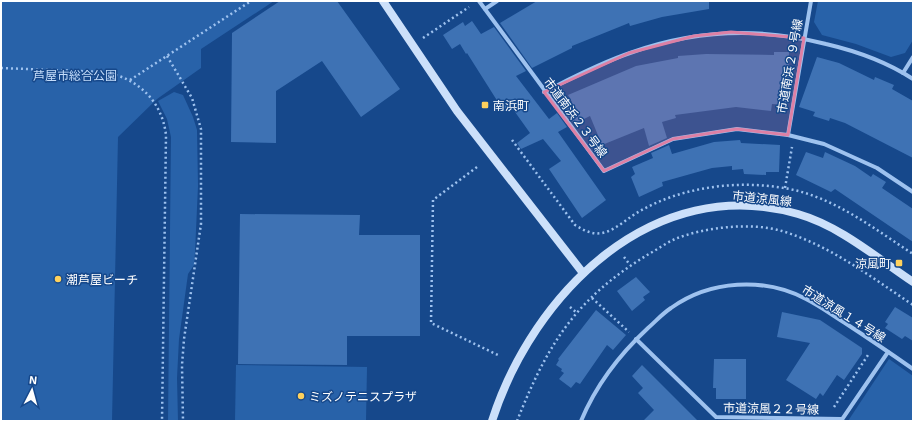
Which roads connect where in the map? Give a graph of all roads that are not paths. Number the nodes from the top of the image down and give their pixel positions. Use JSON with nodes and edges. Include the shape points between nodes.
{"nodes":[{"id":1,"x":383,"y":1,"type":"edge"},
{"id":2,"x":479,"y":1,"type":"edge"},
{"id":3,"x":497,"y":1,"type":"edge"},
{"id":4,"x":811,"y":1,"type":"edge"},
{"id":5,"x":485,"y":9,"type":"junction"},
{"id":6,"x":804,"y":38,"type":"junction"},
{"id":7,"x":913,"y":57,"type":"edge"},
{"id":8,"x":903,"y":73,"type":"junction"},
{"id":9,"x":913,"y":79,"type":"edge"},
{"id":10,"x":544,"y":92,"type":"junction"},
{"id":11,"x":788,"y":135,"type":"junction"},
{"id":12,"x":913,"y":192,"type":"edge"},
{"id":13,"x":583,"y":273,"type":"junction"},
{"id":14,"x":913,"y":282,"type":"edge"},
{"id":15,"x":636,"y":339,"type":"junction"},
{"id":16,"x":888,"y":352,"type":"junction"},
{"id":17,"x":913,"y":369,"type":"edge"},
{"id":18,"x":841,"y":420,"type":"edge"},
{"id":19,"x":492,"y":421,"type":"edge"},
{"id":20,"x":581,"y":421,"type":"edge"}],
"edges":[{"from":1,"to":13,"type":"street","via":[[457,111]]},
{"from":2,"to":5,"type":"street","name":"市道南浜２３号線"},
{"from":3,"to":5,"type":"street"},
{"from":4,"to":6,"type":"street","name":"市道南浜２９号線"},
{"from":5,"to":10,"type":"street","name":"市道南浜２３号線"},
{"from":6,"to":8,"type":"street","via":[[872,58]]},
{"from":6,"to":10,"type":"street","via":[[731,32],[660,43],[629,53]]},
{"from":6,"to":11,"type":"street","name":"市道南浜２９号線"},
{"from":7,"to":8,"type":"street"},
{"from":8,"to":9,"type":"street"},
{"from":10,"to":11,"type":"street","name":"市道南浜２３号線","via":[[604,170],[673,139],[737,129]]},
{"from":11,"to":12,"type":"street","name":"市道南浜２３号線","via":[[824,144],[877,168]]},
{"from":13,"to":14,"type":"street","name":"市道涼風線","via":[[617,246],[654,224],[708,209],[744,206],[780,210],[817,221]]},
{"from":13,"to":19,"type":"street","name":"市道涼風線","via":[[546,317],[514,366]]},
{"from":15,"to":16,"type":"street","name":"市道涼風１４号線","via":[[671,308],[689,297],[723,286],[752,284],[780,289],[807,299]]},
{"from":15,"to":18,"type":"street","name":"市道涼風２２号線","via":[[716,417]]},
{"from":15,"to":20,"type":"street","name":"市道涼風１４号線","via":[[602,382]]},
{"from":16,"to":17,"type":"street","name":"市道涼風１４号線"},
{"from":16,"to":18,"type":"street"}]}
